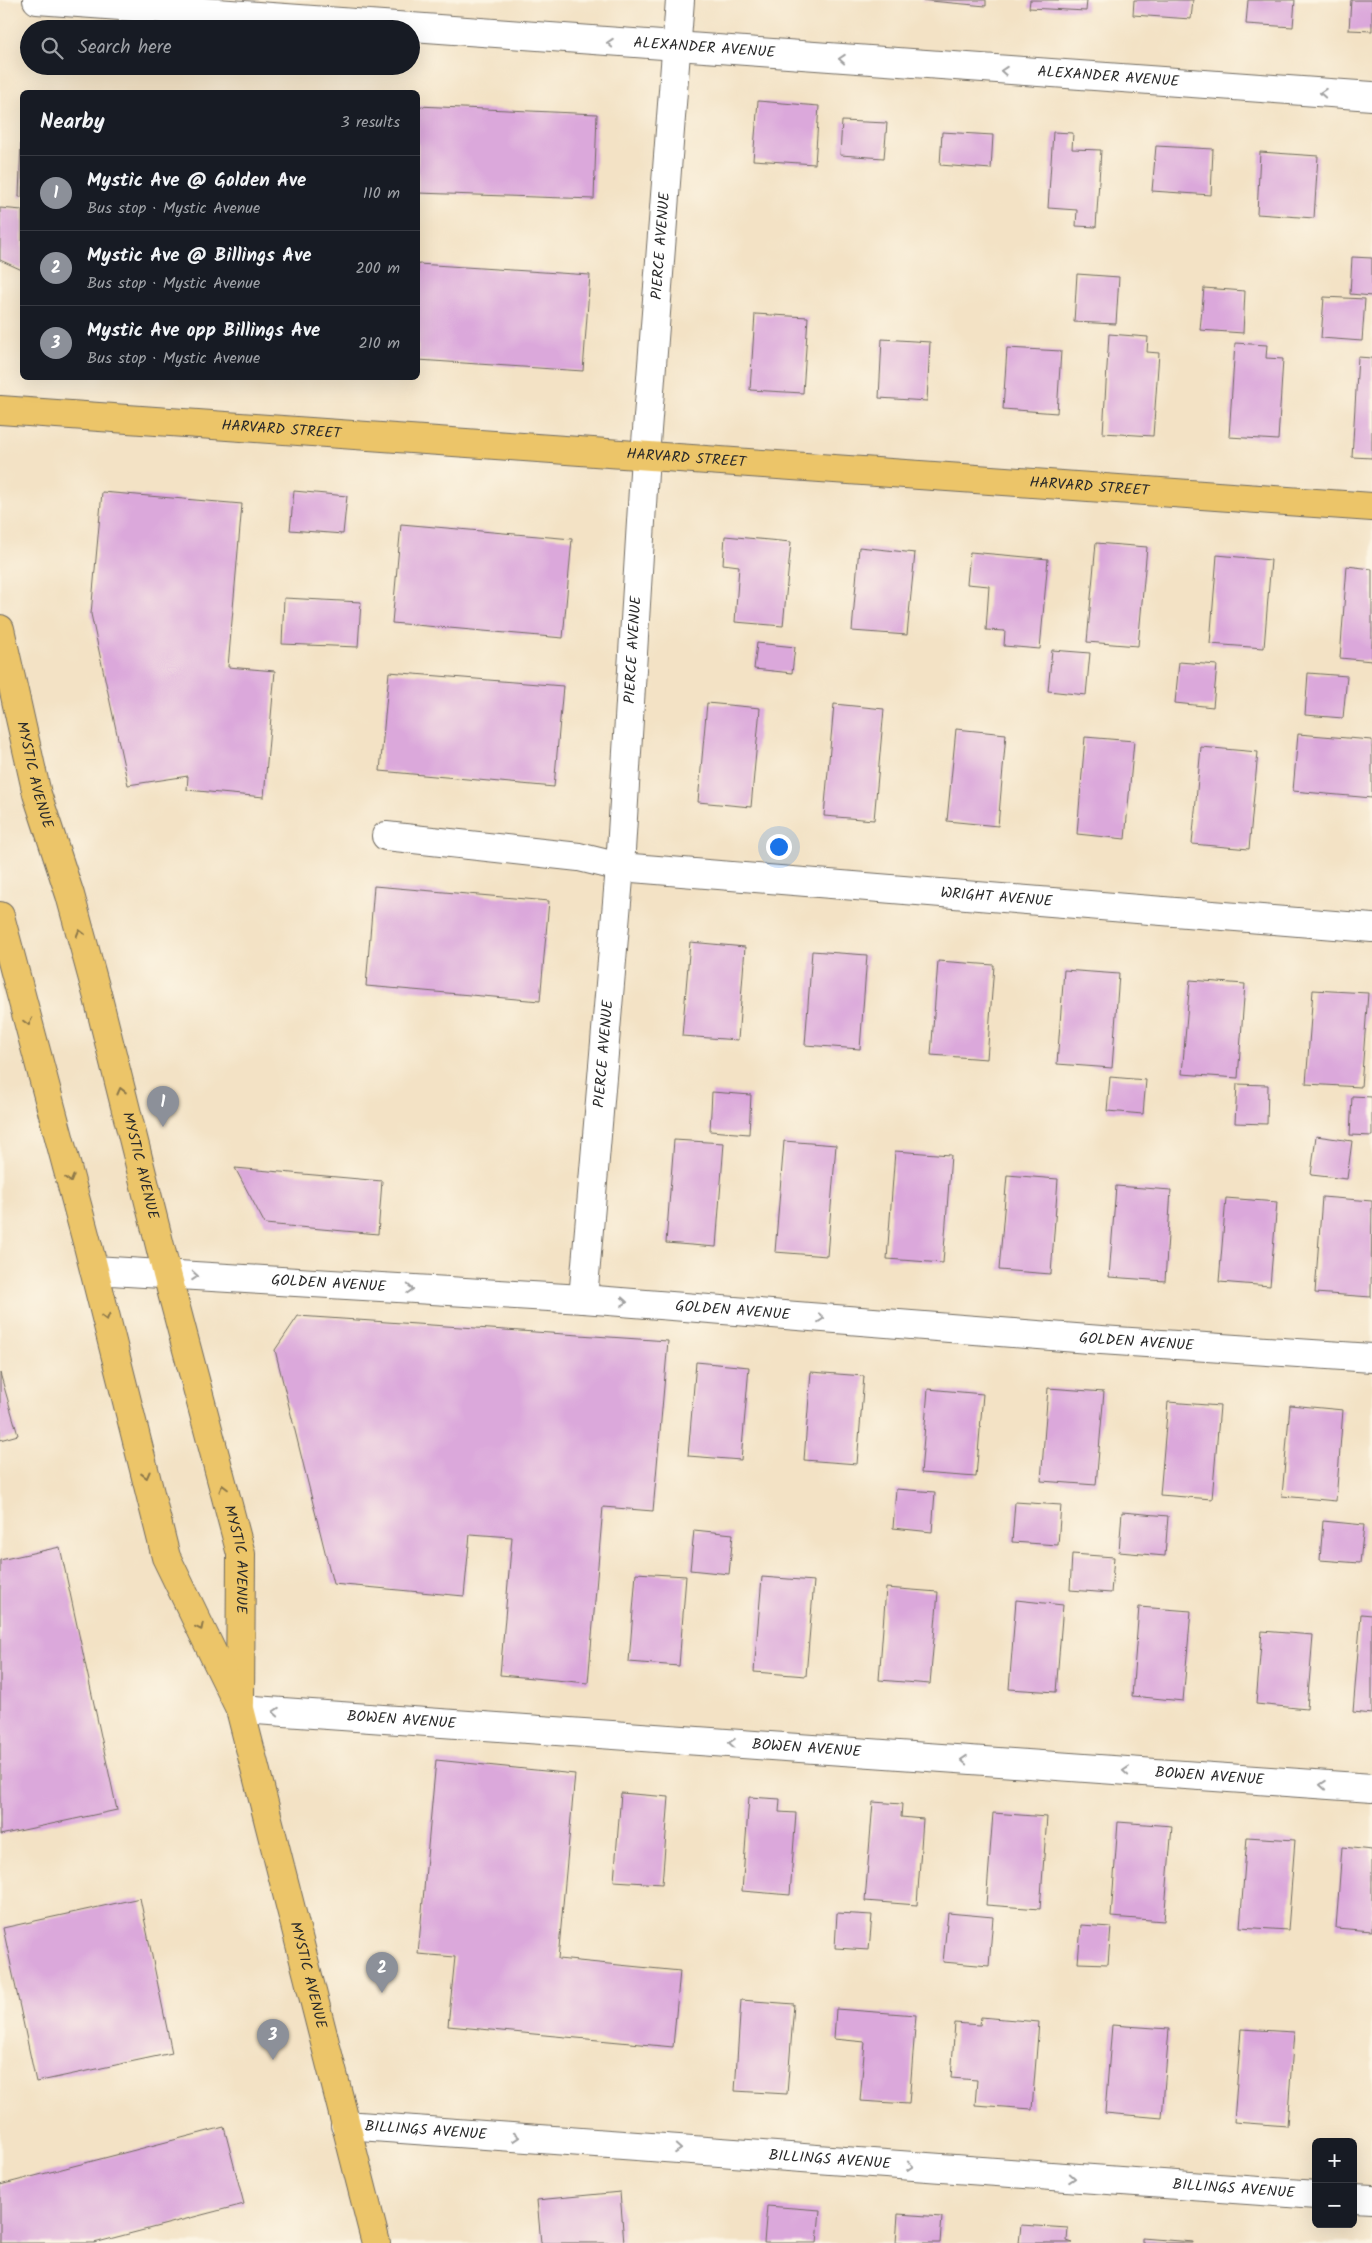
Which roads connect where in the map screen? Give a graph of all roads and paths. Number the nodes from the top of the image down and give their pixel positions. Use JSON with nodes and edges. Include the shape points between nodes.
{"nodes":[{"id":1,"x":37,"y":0,"type":"edge"},
{"id":2,"x":680,"y":0,"type":"edge"},
{"id":3,"x":309,"y":20,"type":"edge"},
{"id":4,"x":420,"y":28,"type":"edge"},
{"id":5,"x":676,"y":47,"type":"junction"},
{"id":6,"x":1372,"y":96,"type":"edge"},
{"id":7,"x":0,"y":410,"type":"edge"},
{"id":8,"x":645,"y":456,"type":"junction"},
{"id":9,"x":1372,"y":508,"type":"edge"},
{"id":10,"x":0,"y":629,"type":"edge"},
{"id":11,"x":386,"y":836,"type":"dead end"},
{"id":12,"x":620,"y":867,"type":"junction"},
{"id":13,"x":0,"y":916,"type":"edge"},
{"id":14,"x":1372,"y":928,"type":"edge"},
{"id":15,"x":94,"y":1270,"type":"junction"},
{"id":16,"x":167,"y":1274,"type":"junction"},
{"id":17,"x":583,"y":1299,"type":"junction"},
{"id":18,"x":1372,"y":1358,"type":"edge"},
{"id":19,"x":240,"y":1709,"type":"junction"},
{"id":20,"x":1372,"y":1788,"type":"edge"},
{"id":21,"x":345,"y":2125,"type":"junction"},
{"id":22,"x":1312,"y":2195,"type":"edge"},
{"id":23,"x":1357,"y":2198,"type":"edge"},
{"id":24,"x":1372,"y":2199,"type":"edge"},
{"id":25,"x":376,"y":2243,"type":"edge"}],
"edges":[{"from":3,"to":1,"type":"street","name":"ALEXANDER AVENUE","one_way":true},
{"from":2,"to":5,"type":"street","name":"PIERCE AVENUE"},
{"from":5,"to":4,"type":"street","name":"ALEXANDER AVENUE","one_way":true},
{"from":6,"to":5,"type":"street","name":"ALEXANDER AVENUE","one_way":true},
{"from":5,"to":8,"type":"street","name":"PIERCE AVENUE"},
{"from":7,"to":8,"type":"main road","name":"HARVARD STREET"},
{"from":8,"to":9,"type":"main road","name":"HARVARD STREET"},
{"from":8,"to":12,"type":"street","name":"PIERCE AVENUE"},
{"from":16,"to":10,"type":"main road","name":"MYSTIC AVENUE","one_way":true,"via":[[97,994],[70,895],[37,794]]},
{"from":11,"to":12,"type":"street","name":"WRIGHT AVENUE","via":[[579,857]]},
{"from":12,"to":14,"type":"street","name":"WRIGHT AVENUE"},
{"from":12,"to":17,"type":"street","name":"PIERCE AVENUE"},
{"from":13,"to":15,"type":"main road","name":"MYSTIC AVENUE","one_way":true},
{"from":15,"to":16,"type":"street","name":"GOLDEN AVENUE"},
{"from":15,"to":19,"type":"main road","name":"MYSTIC AVENUE","one_way":true,"via":[[166,1557]]},
{"from":16,"to":17,"type":"street","name":"GOLDEN AVENUE","one_way":true},
{"from":19,"to":16,"type":"main road","name":"MYSTIC AVENUE","one_way":true,"via":[[240,1554]]},
{"from":17,"to":18,"type":"street","name":"GOLDEN AVENUE","one_way":true},
{"from":20,"to":19,"type":"street","name":"BOWEN AVENUE","one_way":true},
{"from":19,"to":21,"type":"main road","name":"MYSTIC AVENUE"},
{"from":21,"to":22,"type":"street","name":"BILLINGS AVENUE","one_way":true},
{"from":21,"to":25,"type":"main road","name":"MYSTIC AVENUE"},
{"from":23,"to":24,"type":"street"}]}
